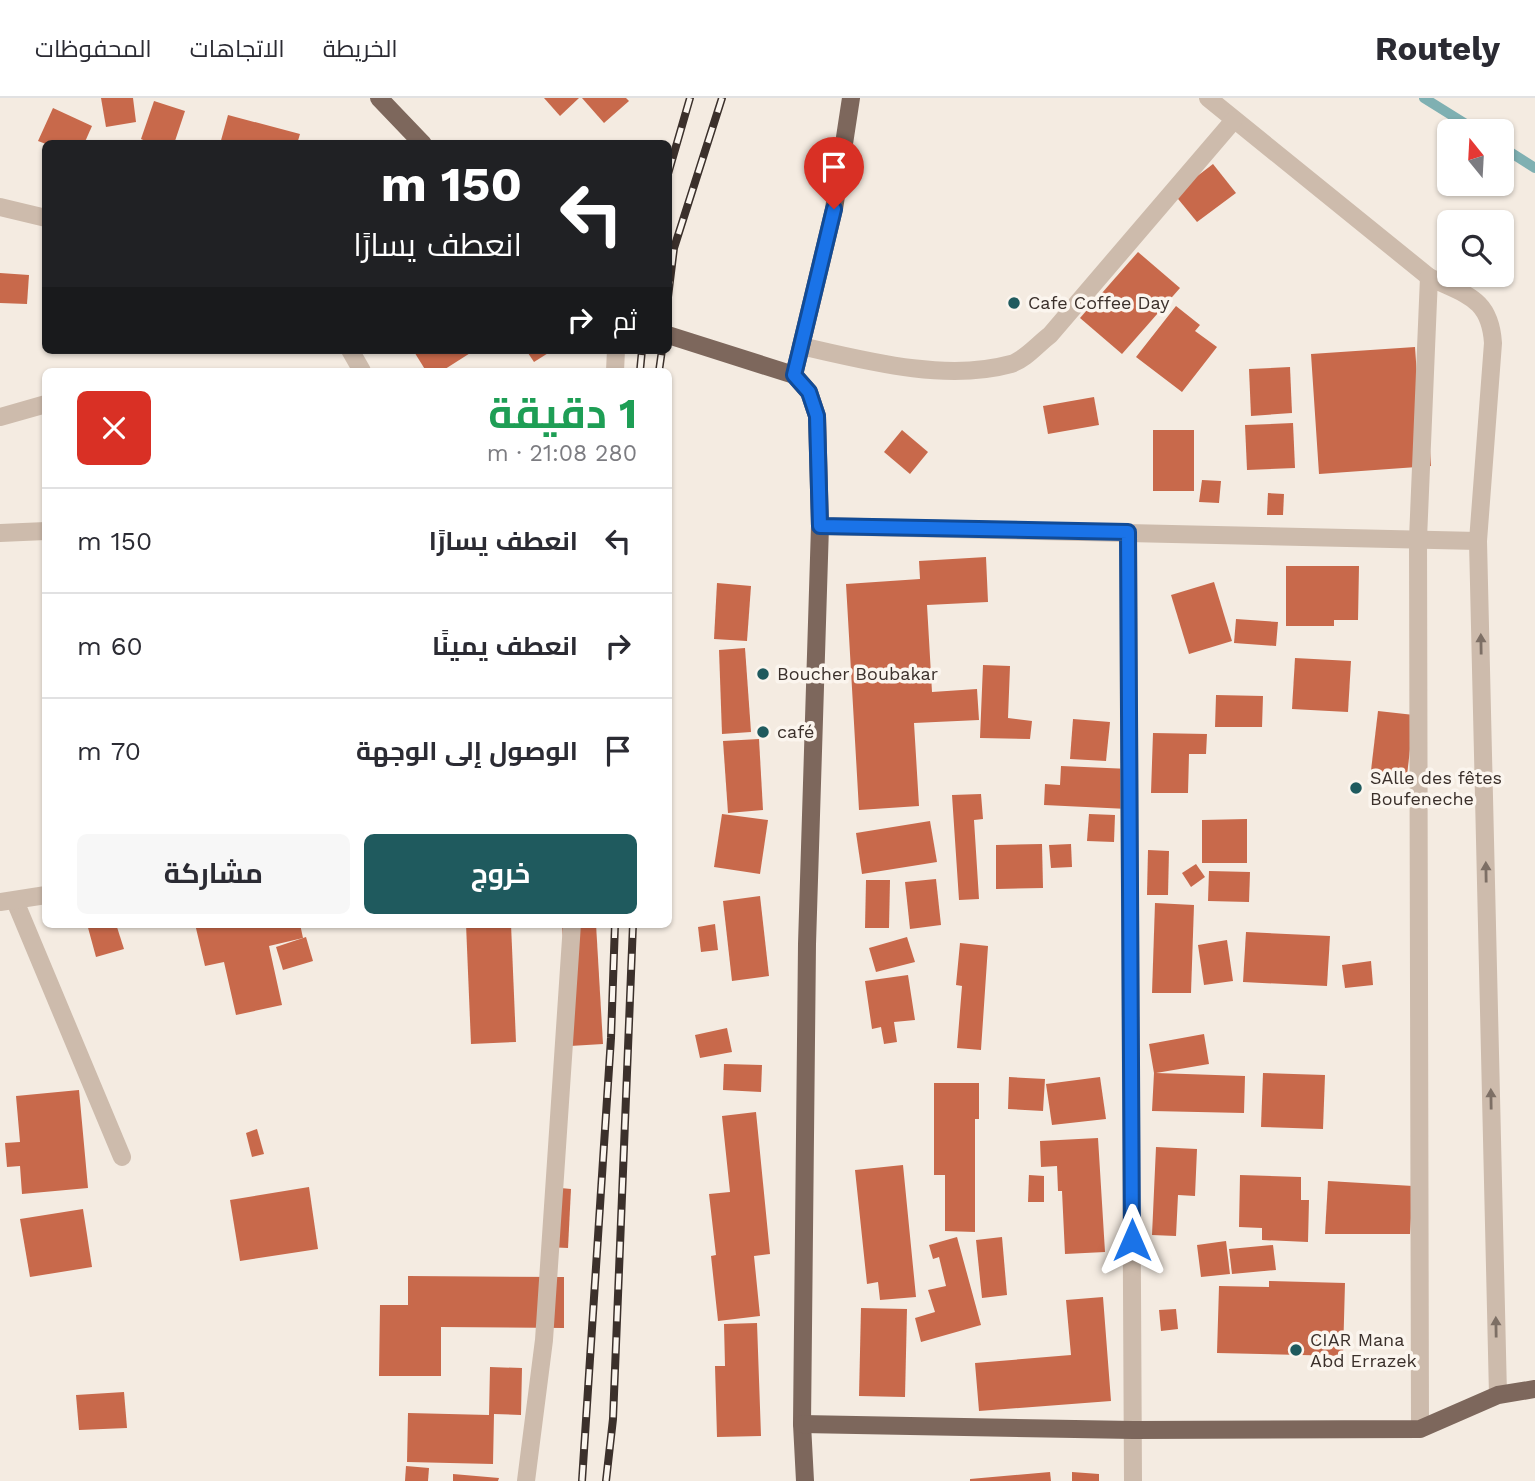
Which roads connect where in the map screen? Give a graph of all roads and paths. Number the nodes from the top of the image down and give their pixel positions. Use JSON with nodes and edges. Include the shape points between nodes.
{"nodes":[{"id":1,"x":379,"y":98,"type":"edge"},
{"id":2,"x":851,"y":98,"type":"edge"},
{"id":3,"x":1208,"y":98,"type":"edge"},
{"id":4,"x":1234,"y":120,"type":"junction"},
{"id":5,"x":418,"y":140,"type":"edge"},
{"id":6,"x":0,"y":206,"type":"edge"},
{"id":7,"x":42,"y":217,"type":"edge"},
{"id":8,"x":1429,"y":277,"type":"junction"},
{"id":9,"x":672,"y":336,"type":"edge"},
{"id":10,"x":801,"y":346,"type":"junction"},
{"id":11,"x":794,"y":375,"type":"junction"},
{"id":12,"x":42,"y":405,"type":"edge"},
{"id":13,"x":0,"y":417,"type":"edge"},
{"id":14,"x":820,"y":526,"type":"junction"},
{"id":15,"x":42,"y":531,"type":"edge"},
{"id":16,"x":1128,"y":532,"type":"junction"},
{"id":17,"x":0,"y":533,"type":"edge"},
{"id":18,"x":1418,"y":539,"type":"junction"},
{"id":19,"x":1478,"y":541,"type":"junction"},
{"id":20,"x":42,"y":896,"type":"edge"},
{"id":21,"x":7,"y":901,"type":"edge"},
{"id":22,"x":572,"y":928,"type":"edge"},
{"id":23,"x":122,"y":1157,"type":"dead end"},
{"id":24,"x":1535,"y":1389,"type":"edge"},
{"id":25,"x":1498,"y":1395,"type":"junction"},
{"id":26,"x":802,"y":1424,"type":"junction"},
{"id":27,"x":1420,"y":1429,"type":"junction"},
{"id":28,"x":1133,"y":1430,"type":"junction"},
{"id":29,"x":526,"y":1481,"type":"edge"},
{"id":30,"x":805,"y":1481,"type":"edge"},
{"id":31,"x":1133,"y":1481,"type":"edge"}],
"edges":[{"from":1,"to":5,"type":"main road"},
{"from":2,"to":10,"type":"main road","via":[[834,209]]},
{"from":3,"to":4,"type":"street"},
{"from":4,"to":8,"type":"street"},
{"from":4,"to":10,"type":"street","via":[[1051,335],[1014,363],[940,369],[890,366]]},
{"from":6,"to":7,"type":"street"},
{"from":8,"to":18,"type":"street"},
{"from":8,"to":19,"type":"street","via":[[1479,302],[1492,324]]},
{"from":9,"to":11,"type":"main road"},
{"from":10,"to":11,"type":"main road"},
{"from":11,"to":14,"type":"main road","via":[[809,392],[817,416]]},
{"from":12,"to":13,"type":"street"},
{"from":14,"to":16,"type":"street"},
{"from":14,"to":26,"type":"main road","via":[[807,944]]},
{"from":15,"to":17,"type":"street"},
{"from":16,"to":18,"type":"street"},
{"from":16,"to":28,"type":"street"},
{"from":18,"to":19,"type":"street"},
{"from":18,"to":27,"type":"street"},
{"from":25,"to":19,"type":"street","one_way":true},
{"from":20,"to":21,"type":"street"},
{"from":21,"to":23,"type":"street"},
{"from":22,"to":29,"type":"street","via":[[544,1340]]},
{"from":24,"to":25,"type":"main road"},
{"from":25,"to":27,"type":"main road"},
{"from":26,"to":28,"type":"main road"},
{"from":26,"to":30,"type":"main road"},
{"from":27,"to":28,"type":"main road"},
{"from":28,"to":31,"type":"street"}]}
